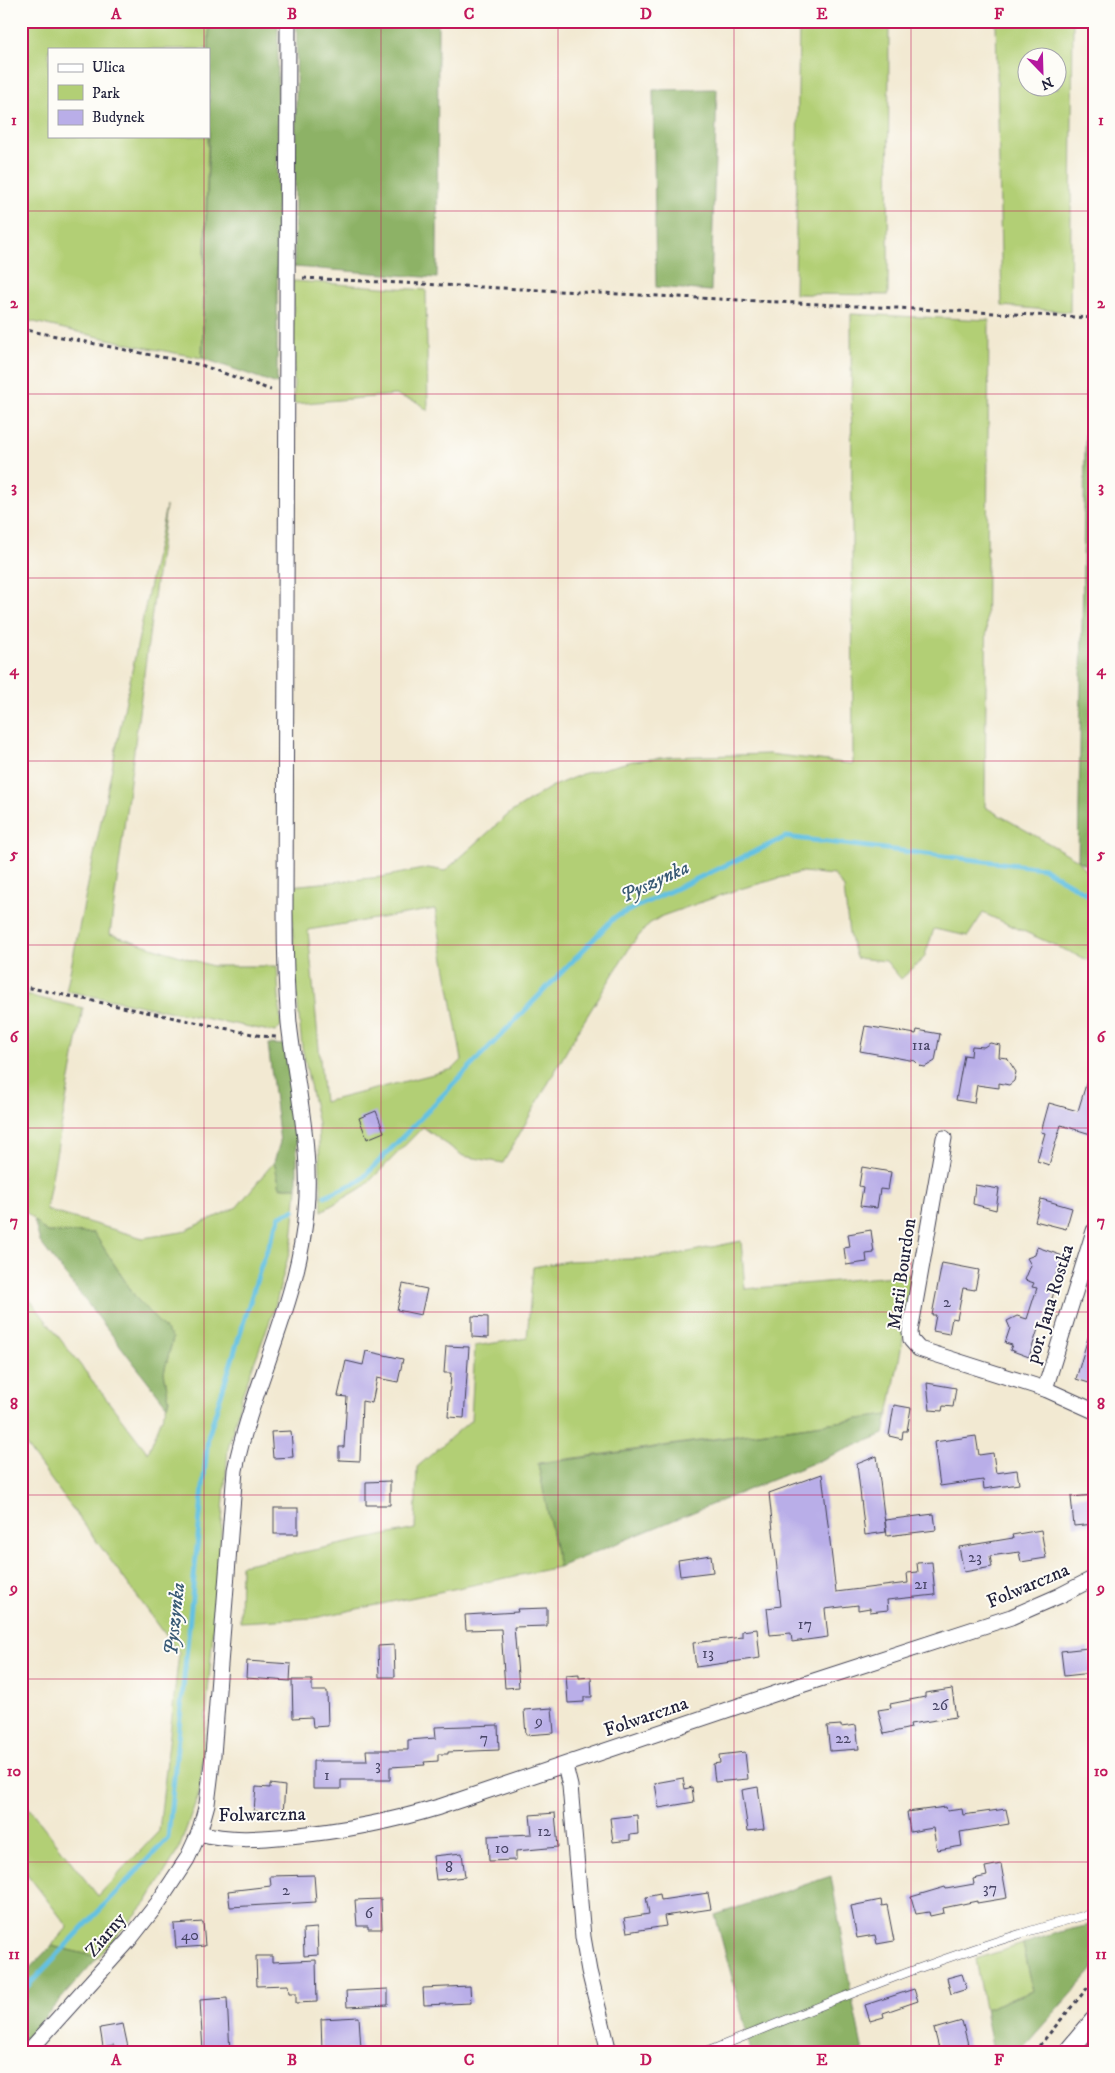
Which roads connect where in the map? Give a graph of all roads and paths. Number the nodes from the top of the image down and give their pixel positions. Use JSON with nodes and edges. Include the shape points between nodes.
{"nodes":[{"id":1,"x":288,"y":21,"type":"edge"},
{"id":2,"x":286,"y":277,"type":"junction"},
{"id":3,"x":1094,"y":318,"type":"edge"},
{"id":4,"x":21,"y":329,"type":"edge"},
{"id":5,"x":285,"y":396,"type":"junction"},
{"id":6,"x":21,"y":986,"type":"edge"},
{"id":7,"x":291,"y":1038,"type":"junction"},
{"id":8,"x":944,"y":1138,"type":"dead end"},
{"id":9,"x":1094,"y":1231,"type":"edge"},
{"id":10,"x":1045,"y":1389,"type":"junction"},
{"id":11,"x":1094,"y":1411,"type":"edge"},
{"id":12,"x":1094,"y":1578,"type":"edge"},
{"id":13,"x":566,"y":1766,"type":"junction"},
{"id":14,"x":199,"y":1833,"type":"junction"},
{"id":15,"x":1094,"y":1913,"type":"edge"},
{"id":16,"x":1094,"y":1980,"type":"edge"},
{"id":17,"x":1094,"y":2021,"type":"edge"},
{"id":18,"x":28,"y":2052,"type":"edge"},
{"id":19,"x":609,"y":2052,"type":"edge"},
{"id":20,"x":706,"y":2052,"type":"edge"},
{"id":21,"x":1034,"y":2052,"type":"edge"},
{"id":22,"x":1068,"y":2052,"type":"edge"}],
"edges":[{"from":1,"to":2,"type":"street","name":"Ziarny"},
{"from":2,"to":3,"type":"path"},
{"from":2,"to":5,"type":"street","name":"Ziarny"},
{"from":4,"to":5,"type":"path","via":[[200,365]]},
{"from":5,"to":7,"type":"street","name":"Ziarny","via":[[285,913]]},
{"from":6,"to":7,"type":"path","via":[[262,1036]]},
{"from":7,"to":14,"type":"street","name":"Ziarny","via":[[308,1168],[306,1212],[289,1301],[253,1401],[234,1470],[214,1756]]},
{"from":8,"to":10,"type":"street","name":"Marii Bourdon","via":[[910,1332],[912,1340],[920,1349]]},
{"from":9,"to":10,"type":"street","name":"por. Jana Rostka"},
{"from":10,"to":11,"type":"street","name":"Marii Bourdon"},
{"from":12,"to":13,"type":"street","name":"Folwarczna","via":[[1011,1616]]},
{"from":13,"to":14,"type":"street","name":"Folwarczna","via":[[390,1822],[334,1832],[262,1839],[218,1838]]},
{"from":13,"to":19,"type":"street","via":[[583,1936]]},
{"from":14,"to":18,"type":"street","name":"Ziarny","via":[[187,1859],[158,1903]]},
{"from":15,"to":20,"type":"lane","via":[[1032,1929],[872,1986]]},
{"from":16,"to":21,"type":"path"},
{"from":17,"to":22,"type":"street"}]}
